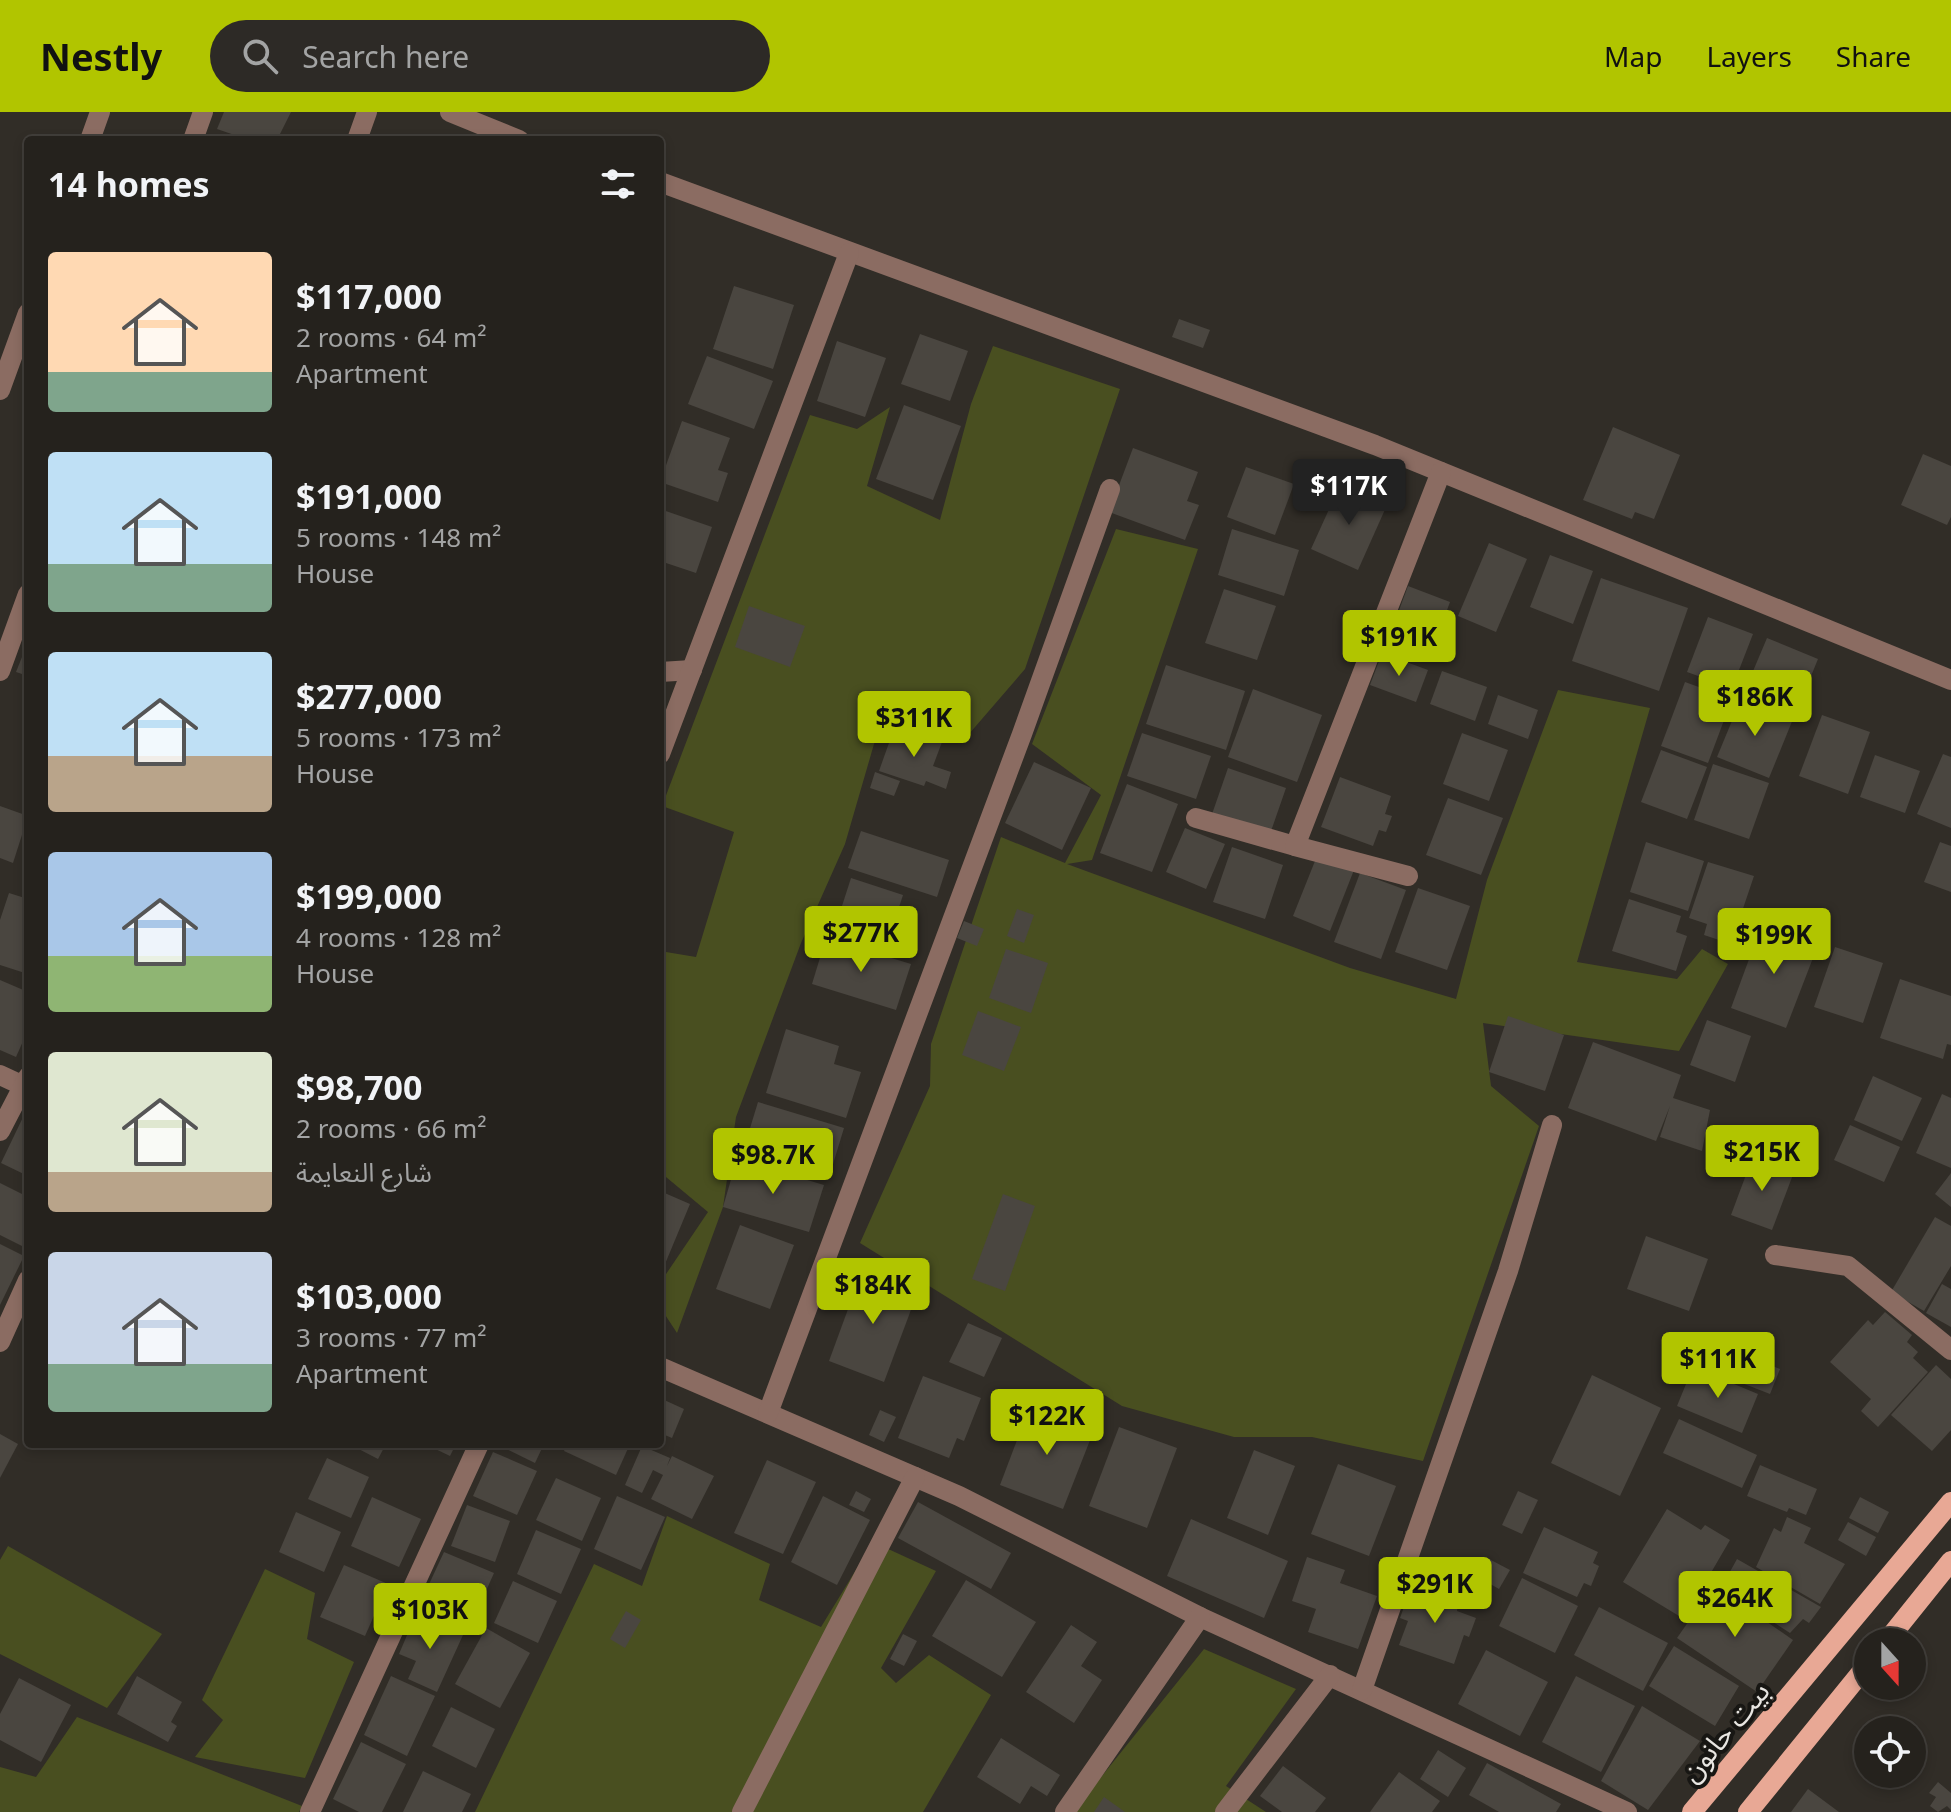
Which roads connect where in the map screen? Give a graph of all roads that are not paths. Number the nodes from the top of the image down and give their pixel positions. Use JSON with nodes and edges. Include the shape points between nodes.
{"nodes":[{"id":1,"x":100,"y":112,"type":"edge"},
{"id":2,"x":203,"y":112,"type":"edge"},
{"id":3,"x":367,"y":112,"type":"edge"},
{"id":4,"x":450,"y":112,"type":"edge"},
{"id":5,"x":489,"y":134,"type":"edge"},
{"id":6,"x":91,"y":136,"type":"edge"},
{"id":7,"x":194,"y":136,"type":"edge"},
{"id":8,"x":358,"y":136,"type":"edge"},
{"id":9,"x":664,"y":184,"type":"edge"},
{"id":10,"x":849,"y":253,"type":"junction"},
{"id":11,"x":24,"y":324,"type":"edge"},
{"id":12,"x":0,"y":390,"type":"edge"},
{"id":13,"x":1441,"y":472,"type":"junction"},
{"id":14,"x":1110,"y":489,"type":"dead end"},
{"id":15,"x":24,"y":605,"type":"edge"},
{"id":16,"x":692,"y":670,"type":"junction"},
{"id":17,"x":0,"y":671,"type":"edge"},
{"id":18,"x":664,"y":672,"type":"edge"},
{"id":19,"x":1951,"y":680,"type":"edge"},
{"id":20,"x":664,"y":744,"type":"edge"},
{"id":21,"x":1196,"y":818,"type":"dead end"},
{"id":22,"x":1295,"y":846,"type":"junction"},
{"id":23,"x":1408,"y":876,"type":"dead end"},
{"id":24,"x":0,"y":1075,"type":"edge"},
{"id":25,"x":24,"y":1083,"type":"edge"},
{"id":26,"x":24,"y":1089,"type":"edge"},
{"id":27,"x":1552,"y":1125,"type":"dead end"},
{"id":28,"x":0,"y":1131,"type":"edge"},
{"id":29,"x":1775,"y":1255,"type":"dead end"},
{"id":30,"x":24,"y":1289,"type":"edge"},
{"id":31,"x":0,"y":1342,"type":"edge"},
{"id":32,"x":1951,"y":1350,"type":"edge"},
{"id":33,"x":666,"y":1369,"type":"edge"},
{"id":34,"x":768,"y":1413,"type":"junction"},
{"id":35,"x":477,"y":1448,"type":"edge"},
{"id":36,"x":915,"y":1477,"type":"junction"},
{"id":37,"x":1951,"y":1502,"type":"edge"},
{"id":38,"x":1951,"y":1561,"type":"edge"},
{"id":39,"x":1200,"y":1617,"type":"junction"},
{"id":40,"x":1897,"y":1628,"type":"edge"},
{"id":41,"x":1330,"y":1675,"type":"junction"},
{"id":42,"x":1854,"y":1681,"type":"edge"},
{"id":43,"x":1362,"y":1690,"type":"junction"},
{"id":44,"x":310,"y":1812,"type":"edge"},
{"id":45,"x":742,"y":1812,"type":"edge"},
{"id":46,"x":1065,"y":1812,"type":"edge"},
{"id":47,"x":1225,"y":1812,"type":"edge"},
{"id":48,"x":1627,"y":1812,"type":"edge"},
{"id":49,"x":1692,"y":1812,"type":"edge"},
{"id":50,"x":1748,"y":1812,"type":"edge"}],
"edges":[{"from":1,"to":6,"type":"street"},
{"from":2,"to":7,"type":"street"},
{"from":3,"to":8,"type":"street"},
{"from":4,"to":5,"type":"street"},
{"from":9,"to":10,"type":"street"},
{"from":10,"to":13,"type":"street"},
{"from":10,"to":16,"type":"street"},
{"from":11,"to":12,"type":"street"},
{"from":13,"to":19,"type":"street"},
{"from":13,"to":22,"type":"street"},
{"from":14,"to":34,"type":"street"},
{"from":15,"to":17,"type":"street"},
{"from":16,"to":18,"type":"street"},
{"from":16,"to":20,"type":"street"},
{"from":21,"to":22,"type":"street"},
{"from":22,"to":23,"type":"street"},
{"from":24,"to":25,"type":"street"},
{"from":26,"to":28,"type":"street"},
{"from":27,"to":43,"type":"street","via":[[1508,1271]]},
{"from":29,"to":32,"type":"street","via":[[1848,1266]]},
{"from":30,"to":31,"type":"street"},
{"from":33,"to":34,"type":"street"},
{"from":34,"to":36,"type":"street"},
{"from":35,"to":44,"type":"street"},
{"from":36,"to":39,"type":"street"},
{"from":36,"to":45,"type":"street"},
{"from":37,"to":49,"type":"main road","name":"بيت حانون"},
{"from":38,"to":40,"type":"main road"},
{"from":39,"to":41,"type":"street"},
{"from":39,"to":46,"type":"street"},
{"from":41,"to":43,"type":"street"},
{"from":41,"to":47,"type":"street"},
{"from":42,"to":50,"type":"main road"},
{"from":43,"to":48,"type":"street"}]}
